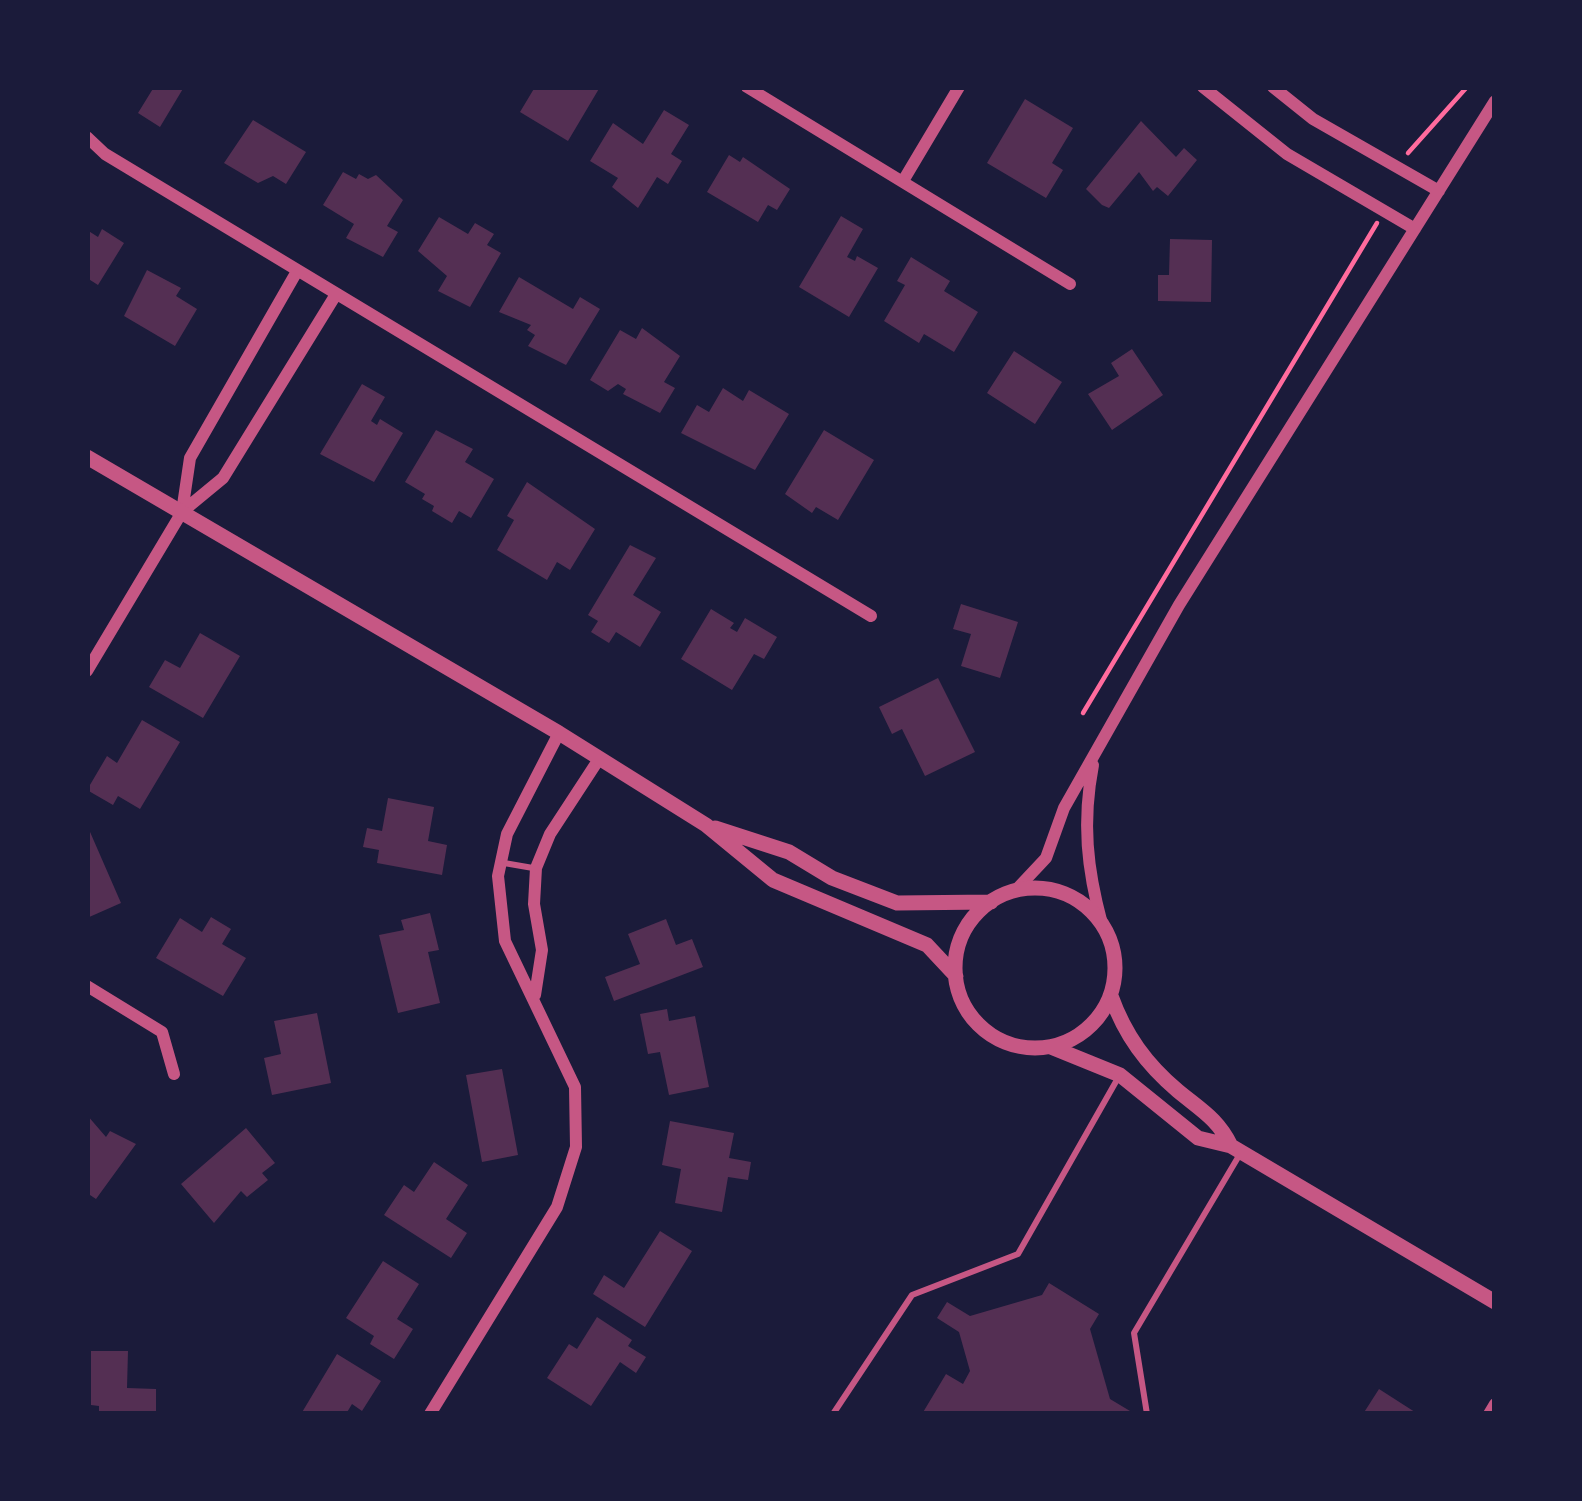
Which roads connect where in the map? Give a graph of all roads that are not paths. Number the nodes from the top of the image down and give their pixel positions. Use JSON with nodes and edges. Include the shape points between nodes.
{"nodes":[{"id":1,"x":748,"y":87,"type":"edge"},
{"id":2,"x":959,"y":87,"type":"edge"},
{"id":3,"x":1203,"y":87,"type":"edge"},
{"id":4,"x":1274,"y":87,"type":"edge"},
{"id":5,"x":1495,"y":101,"type":"edge"},
{"id":6,"x":87,"y":137,"type":"edge"},
{"id":7,"x":903,"y":181,"type":"junction"},
{"id":8,"x":1439,"y":191,"type":"junction"},
{"id":9,"x":1415,"y":230,"type":"junction"},
{"id":10,"x":296,"y":273,"type":"junction"},
{"id":11,"x":1070,"y":284,"type":"dead end"},
{"id":12,"x":334,"y":296,"type":"junction"},
{"id":13,"x":87,"y":457,"type":"edge"},
{"id":14,"x":182,"y":512,"type":"junction"},
{"id":15,"x":871,"y":616,"type":"dead end"},
{"id":16,"x":87,"y":670,"type":"edge"},
{"id":17,"x":559,"y":733,"type":"junction"},
{"id":18,"x":1095,"y":752,"type":"junction"},
{"id":19,"x":599,"y":759,"type":"junction"},
{"id":20,"x":706,"y":825,"type":"junction"},
{"id":21,"x":500,"y":862,"type":"junction"},
{"id":22,"x":536,"y":868,"type":"junction"},
{"id":23,"x":1015,"y":891,"type":"junction"},
{"id":24,"x":991,"y":902,"type":"junction"},
{"id":25,"x":1102,"y":924,"type":"junction"},
{"id":26,"x":956,"y":976,"type":"junction"},
{"id":27,"x":87,"y":986,"type":"edge"},
{"id":28,"x":1112,"y":995,"type":"junction"},
{"id":29,"x":535,"y":996,"type":"junction"},
{"id":30,"x":1051,"y":1047,"type":"junction"},
{"id":31,"x":174,"y":1074,"type":"dead end"},
{"id":32,"x":1120,"y":1075,"type":"junction"},
{"id":33,"x":1236,"y":1149,"type":"junction"},
{"id":34,"x":1495,"y":1302,"type":"edge"},
{"id":35,"x":1495,"y":1404,"type":"edge"},
{"id":36,"x":430,"y":1414,"type":"edge"},
{"id":37,"x":832,"y":1414,"type":"edge"},
{"id":38,"x":1147,"y":1414,"type":"edge"},
{"id":39,"x":1489,"y":1414,"type":"edge"}],
"edges":[{"from":1,"to":7,"type":"street"},
{"from":2,"to":7,"type":"street"},
{"from":3,"to":9,"type":"street","via":[[1287,154]]},
{"from":4,"to":8,"type":"street","via":[[1313,119]]},
{"from":5,"to":8,"type":"street"},
{"from":6,"to":10,"type":"street"},
{"from":7,"to":11,"type":"street"},
{"from":8,"to":9,"type":"street"},
{"from":9,"to":18,"type":"street"},
{"from":10,"to":12,"type":"street"},
{"from":10,"to":14,"type":"street","via":[[190,458]]},
{"from":12,"to":14,"type":"street","via":[[223,478]]},
{"from":12,"to":15,"type":"street"},
{"from":13,"to":14,"type":"street"},
{"from":14,"to":16,"type":"street"},
{"from":14,"to":17,"type":"street"},
{"from":17,"to":19,"type":"street"},
{"from":17,"to":21,"type":"street","via":[[524,794]]},
{"from":18,"to":23,"type":"street","via":[[1046,858]]},
{"from":18,"to":25,"type":"street","via":[[1086,859]]},
{"from":19,"to":20,"type":"street"},
{"from":19,"to":22,"type":"street"},
{"from":20,"to":24,"type":"street","via":[[789,852],[898,903]]},
{"from":20,"to":26,"type":"street","via":[[773,880],[927,945]]},
{"from":21,"to":22,"type":"lane"},
{"from":21,"to":29,"type":"street","via":[[505,941]]},
{"from":22,"to":29,"type":"street","via":[[542,950]]},
{"from":23,"to":24,"type":"street"},
{"from":23,"to":25,"type":"street","via":[[1064,893]]},
{"from":24,"to":26,"type":"street","via":[[963,934]]},
{"from":25,"to":28,"type":"street","via":[[1113,947]]},
{"from":26,"to":30,"type":"street","via":[[972,1017],[988,1033]]},
{"from":27,"to":31,"type":"street","via":[[162,1032]]},
{"from":28,"to":30,"type":"street","via":[[1077,1037]]},
{"from":28,"to":33,"type":"street","via":[[1132,1042],[1219,1120]]},
{"from":29,"to":36,"type":"street","via":[[574,1087],[575,1148],[556,1207]]},
{"from":30,"to":32,"type":"street"},
{"from":32,"to":33,"type":"street","via":[[1198,1138]]},
{"from":32,"to":37,"type":"lane","via":[[1018,1255],[912,1295]]},
{"from":33,"to":34,"type":"street"},
{"from":33,"to":38,"type":"lane","via":[[1134,1333]]},
{"from":35,"to":39,"type":"street"}]}
